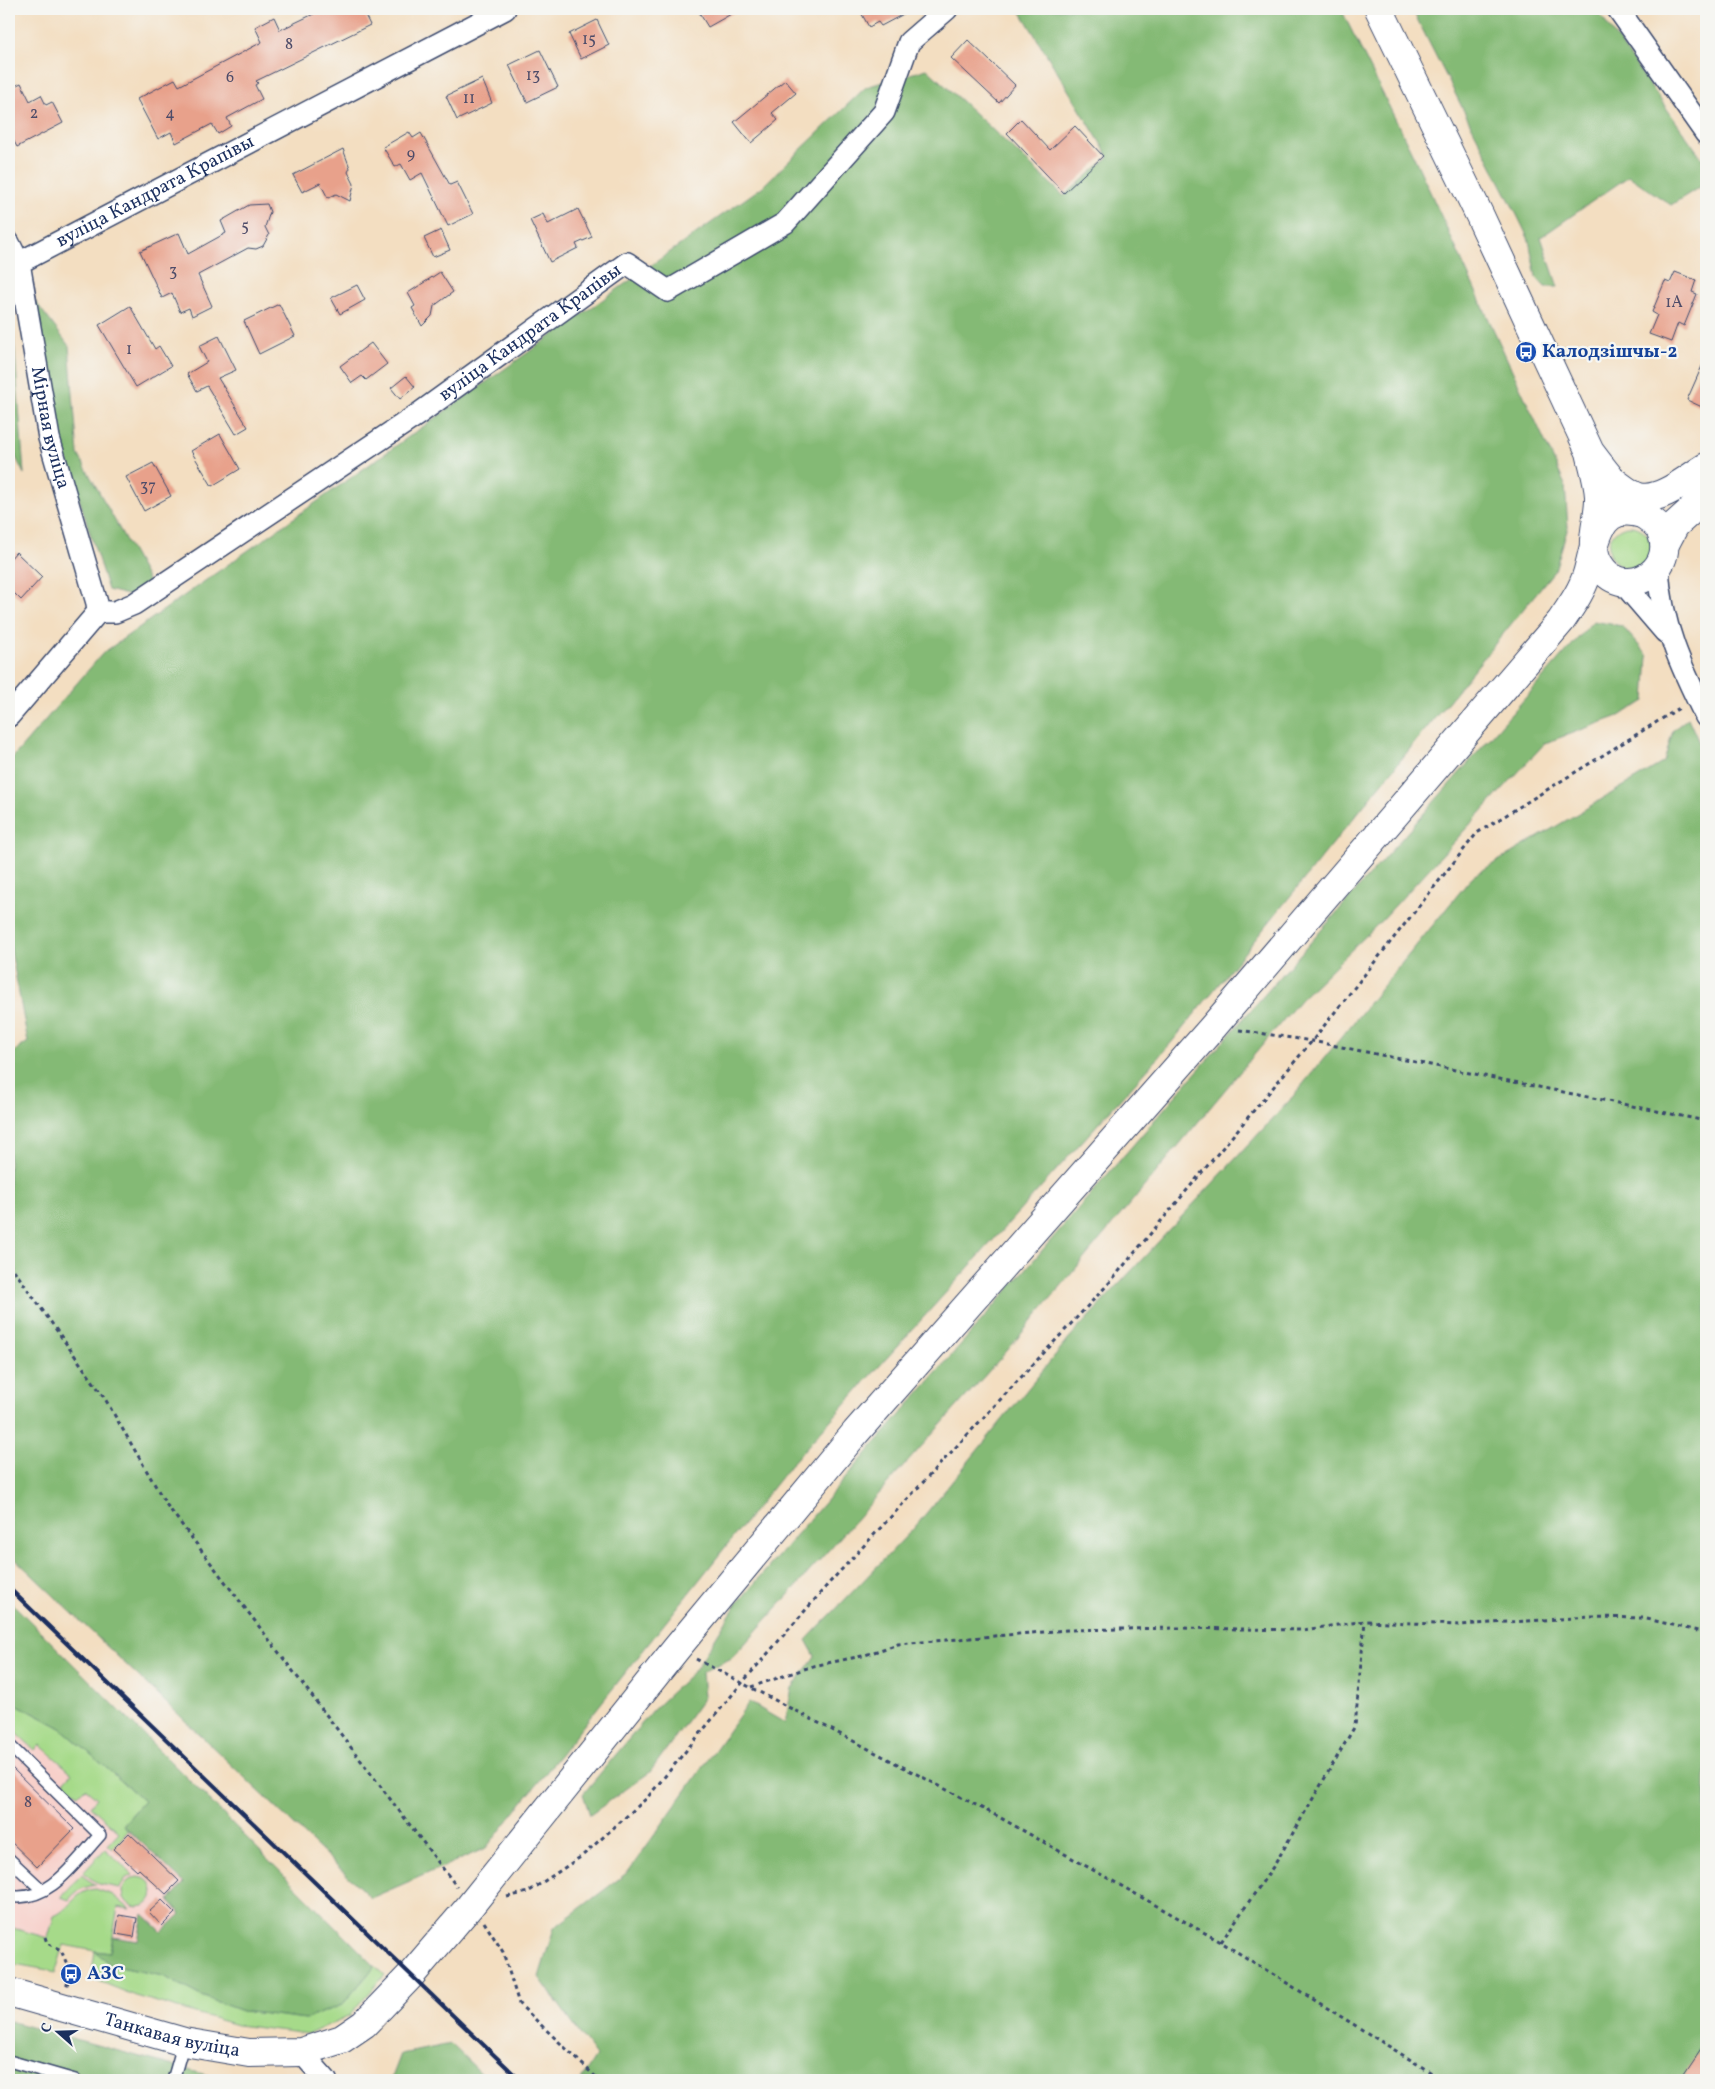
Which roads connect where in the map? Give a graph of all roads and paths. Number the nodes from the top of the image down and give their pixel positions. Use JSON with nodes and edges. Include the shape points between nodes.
{"nodes":[{"id":1,"x":505,"y":9,"type":"edge"},
{"id":2,"x":947,"y":9,"type":"edge"},
{"id":3,"x":1379,"y":9,"type":"edge"},
{"id":4,"x":1618,"y":9,"type":"edge"},
{"id":5,"x":1706,"y":134,"type":"edge"},
{"id":6,"x":9,"y":243,"type":"edge"},
{"id":7,"x":14,"y":266,"type":"edge"},
{"id":8,"x":1590,"y":452,"type":"junction"},
{"id":9,"x":1706,"y":467,"type":"edge"},
{"id":10,"x":1706,"y":475,"type":"edge"},
{"id":11,"x":1616,"y":483,"type":"junction"},
{"id":12,"x":1706,"y":497,"type":"edge"},
{"id":13,"x":1642,"y":514,"type":"junction"},
{"id":14,"x":1594,"y":544,"type":"junction"},
{"id":15,"x":1662,"y":556,"type":"junction"},
{"id":16,"x":1622,"y":582,"type":"junction"},
{"id":17,"x":98,"y":612,"type":"junction"},
{"id":18,"x":1561,"y":621,"type":"junction"},
{"id":19,"x":1670,"y":638,"type":"junction"},
{"id":20,"x":1696,"y":697,"type":"junction"},
{"id":21,"x":9,"y":716,"type":"edge"},
{"id":22,"x":1706,"y":717,"type":"edge"},
{"id":23,"x":1213,"y":1026,"type":"junction"},
{"id":24,"x":1312,"y":1041,"type":"junction"},
{"id":25,"x":1706,"y":1121,"type":"edge"},
{"id":26,"x":9,"y":1263,"type":"edge"},
{"id":27,"x":1365,"y":1621,"type":"junction"},
{"id":28,"x":1706,"y":1633,"type":"edge"},
{"id":29,"x":676,"y":1649,"type":"junction"},
{"id":30,"x":742,"y":1683,"type":"junction"},
{"id":31,"x":751,"y":1687,"type":"junction"},
{"id":32,"x":9,"y":1745,"type":"edge"},
{"id":33,"x":9,"y":1859,"type":"edge"},
{"id":34,"x":42,"y":1890,"type":"junction"},
{"id":35,"x":9,"y":1896,"type":"edge"},
{"id":36,"x":470,"y":1906,"type":"junction"},
{"id":37,"x":45,"y":1937,"type":"dead end"},
{"id":38,"x":1222,"y":1942,"type":"junction"},
{"id":39,"x":71,"y":1974,"type":"dead end"},
{"id":40,"x":9,"y":1992,"type":"edge"},
{"id":41,"x":184,"y":2042,"type":"junction"},
{"id":42,"x":301,"y":2052,"type":"junction"},
{"id":43,"x":9,"y":2060,"type":"edge"},
{"id":44,"x":75,"y":2080,"type":"edge"},
{"id":45,"x":173,"y":2080,"type":"edge"},
{"id":46,"x":326,"y":2080,"type":"edge"},
{"id":47,"x":598,"y":2080,"type":"edge"},
{"id":48,"x":1443,"y":2080,"type":"edge"}],
"edges":[{"from":1,"to":7,"type":"street","name":"вуліца Кандрата Крапівы"},
{"from":2,"to":17,"type":"street","name":"вуліца Кандрата Крапівы","via":[[909,42],[884,112],[785,223],[668,292],[627,263],[417,415],[134,604],[115,612]]},
{"from":3,"to":8,"type":"main road"},
{"from":4,"to":5,"type":"street"},
{"from":6,"to":7,"type":"street","name":"Мірная вуліца"},
{"from":7,"to":17,"type":"street","name":"Мірная вуліца","via":[[49,438]]},
{"from":8,"to":11,"type":"main road"},
{"from":8,"to":14,"type":"main road","via":[[1599,497]]},
{"from":9,"to":11,"type":"main road","via":[[1661,494],[1650,497],[1632,494]]},
{"from":10,"to":13,"type":"main road","via":[[1664,504]]},
{"from":11,"to":13,"type":"main road"},
{"from":12,"to":15,"type":"main road","via":[[1675,525]]},
{"from":13,"to":14,"type":"main road","via":[[1626,511],[1607,519],[1598,530]]},
{"from":13,"to":15,"type":"main road","via":[[1654,520],[1662,531]]},
{"from":14,"to":16,"type":"main road","via":[[1598,563],[1605,573]]},
{"from":14,"to":18,"type":"main road","via":[[1587,575]]},
{"from":15,"to":16,"type":"main road","via":[[1644,580]]},
{"from":15,"to":19,"type":"street","via":[[1660,597]]},
{"from":16,"to":18,"type":"main road","via":[[1593,596]]},
{"from":16,"to":19,"type":"street"},
{"from":17,"to":21,"type":"street"},
{"from":18,"to":23,"type":"main road","name":"Танкавая вуліца"},
{"from":19,"to":20,"type":"street"},
{"from":20,"to":22,"type":"street"},
{"from":20,"to":24,"type":"path","via":[[1477,833]]},
{"from":23,"to":24,"type":"path"},
{"from":23,"to":29,"type":"main road","name":"Танкавая вуліца","via":[[856,1432]]},
{"from":24,"to":25,"type":"path"},
{"from":24,"to":30,"type":"path","via":[[1110,1282],[830,1582]]},
{"from":26,"to":36,"type":"path","via":[[104,1397],[166,1504]]},
{"from":27,"to":28,"type":"path","via":[[1459,1625],[1576,1617],[1643,1618]]},
{"from":27,"to":31,"type":"path","via":[[1303,1630],[1076,1630],[898,1644],[862,1656],[813,1666]]},
{"from":27,"to":38,"type":"path","via":[[1355,1726],[1275,1864]]},
{"from":29,"to":30,"type":"path"},
{"from":29,"to":36,"type":"main road","name":"Танкавая вуліца"},
{"from":30,"to":31,"type":"path"},
{"from":30,"to":36,"type":"path","via":[[647,1798],[582,1856],[528,1892]]},
{"from":31,"to":38,"type":"path","via":[[999,1817]]},
{"from":32,"to":34,"type":"lane","via":[[100,1836],[53,1887]]},
{"from":33,"to":34,"type":"lane"},
{"from":34,"to":35,"type":"lane","via":[[19,1898]]},
{"from":36,"to":42,"type":"main road","name":"Танкавая вуліца","via":[[412,1975],[364,2024],[342,2039]]},
{"from":36,"to":47,"type":"path","via":[[504,1952],[519,2004]]},
{"from":37,"to":39,"type":"path","via":[[47,1944],[61,1950]]},
{"from":38,"to":48,"type":"path"},
{"from":40,"to":41,"type":"main road","name":"Танкавая вуліца"},
{"from":41,"to":42,"type":"main road","name":"Танкавая вуліца","via":[[249,2053]]},
{"from":41,"to":45,"type":"lane"},
{"from":42,"to":46,"type":"street"},
{"from":43,"to":44,"type":"lane"}]}
